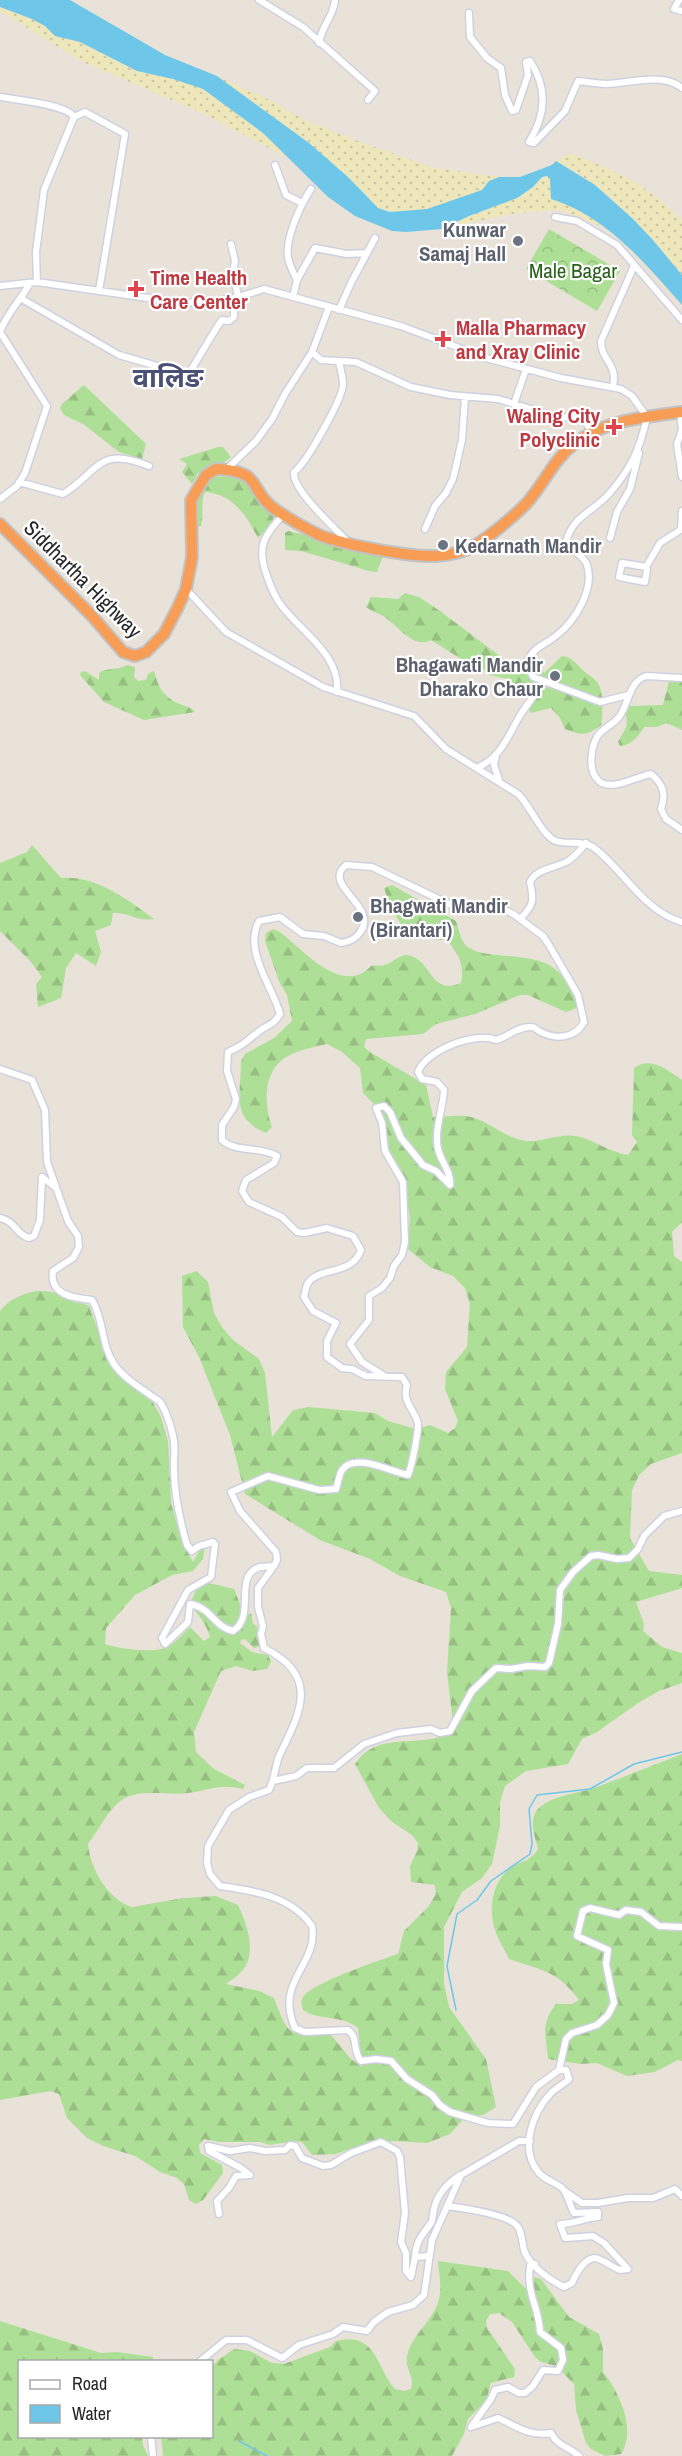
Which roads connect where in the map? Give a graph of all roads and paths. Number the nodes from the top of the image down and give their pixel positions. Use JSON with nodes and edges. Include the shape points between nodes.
{"nodes":[{"id":1,"x":259,"y":0,"type":"edge"},
{"id":2,"x":335,"y":0,"type":"edge"},
{"id":3,"x":679,"y":0,"type":"edge"},
{"id":4,"x":682,"y":11,"type":"edge"},
{"id":5,"x":469,"y":13,"type":"dead end"},
{"id":6,"x":319,"y":43,"type":"junction"},
{"id":7,"x":682,"y":88,"type":"edge"},
{"id":8,"x":0,"y":97,"type":"edge"},
{"id":9,"x":368,"y":100,"type":"dead end"},
{"id":10,"x":74,"y":117,"type":"junction"},
{"id":11,"x":275,"y":165,"type":"dead end"},
{"id":12,"x":311,"y":189,"type":"dead end"},
{"id":13,"x":302,"y":203,"type":"junction"},
{"id":14,"x":555,"y":217,"type":"dead end"},
{"id":15,"x":375,"y":238,"type":"dead end"},
{"id":16,"x":231,"y":244,"type":"dead end"},
{"id":17,"x":367,"y":254,"type":"junction"},
{"id":18,"x":634,"y":266,"type":"junction"},
{"id":19,"x":297,"y":280,"type":"junction"},
{"id":20,"x":33,"y":282,"type":"junction"},
{"id":21,"x":0,"y":286,"type":"edge"},
{"id":22,"x":99,"y":291,"type":"junction"},
{"id":23,"x":236,"y":297,"type":"junction"},
{"id":24,"x":293,"y":297,"type":"junction"},
{"id":25,"x":22,"y":299,"type":"junction"},
{"id":26,"x":329,"y":307,"type":"junction"},
{"id":27,"x":339,"y":310,"type":"junction"},
{"id":28,"x":682,"y":320,"type":"edge"},
{"id":29,"x":0,"y":332,"type":"edge"},
{"id":30,"x":312,"y":352,"type":"junction"},
{"id":31,"x":339,"y":361,"type":"junction"},
{"id":32,"x":526,"y":369,"type":"junction"},
{"id":33,"x":613,"y":386,"type":"junction"},
{"id":34,"x":465,"y":397,"type":"junction"},
{"id":35,"x":514,"y":404,"type":"junction"},
{"id":36,"x":681,"y":412,"type":"edge"},
{"id":37,"x":647,"y":417,"type":"junction"},
{"id":38,"x":593,"y":434,"type":"junction"},
{"id":39,"x":640,"y":447,"type":"junction"},
{"id":40,"x":149,"y":466,"type":"dead end"},
{"id":41,"x":226,"y":469,"type":"junction"},
{"id":42,"x":682,"y":477,"type":"edge"},
{"id":43,"x":19,"y":482,"type":"junction"},
{"id":44,"x":0,"y":499,"type":"edge"},
{"id":45,"x":682,"y":511,"type":"edge"},
{"id":46,"x":284,"y":514,"type":"junction"},
{"id":47,"x":0,"y":524,"type":"edge"},
{"id":48,"x":425,"y":529,"type":"dead end"},
{"id":49,"x":682,"y":529,"type":"edge"},
{"id":50,"x":610,"y":538,"type":"dead end"},
{"id":51,"x":349,"y":543,"type":"junction"},
{"id":52,"x":646,"y":567,"type":"junction"},
{"id":53,"x":186,"y":589,"type":"junction"},
{"id":54,"x":682,"y":678,"type":"edge"},
{"id":55,"x":543,"y":682,"type":"junction"},
{"id":56,"x":337,"y":692,"type":"junction"},
{"id":57,"x":628,"y":695,"type":"junction"},
{"id":58,"x":496,"y":754,"type":"junction"},
{"id":59,"x":476,"y":768,"type":"junction"},
{"id":60,"x":501,"y":783,"type":"junction"},
{"id":61,"x":682,"y":830,"type":"edge"},
{"id":62,"x":586,"y":843,"type":"junction"},
{"id":63,"x":520,"y":919,"type":"junction"},
{"id":64,"x":682,"y":922,"type":"edge"},
{"id":65,"x":0,"y":1069,"type":"edge"},
{"id":66,"x":56,"y":1188,"type":"junction"},
{"id":67,"x":0,"y":1218,"type":"edge"},
{"id":68,"x":384,"y":1375,"type":"junction"},
{"id":69,"x":682,"y":1511,"type":"edge"},
{"id":70,"x":274,"y":1566,"type":"junction"},
{"id":71,"x":273,"y":1781,"type":"junction"},
{"id":72,"x":682,"y":1927,"type":"edge"},
{"id":73,"x":559,"y":2070,"type":"junction"},
{"id":74,"x":530,"y":2141,"type":"junction"},
{"id":75,"x":461,"y":2175,"type":"junction"},
{"id":76,"x":564,"y":2189,"type":"junction"},
{"id":77,"x":682,"y":2196,"type":"edge"},
{"id":78,"x":447,"y":2206,"type":"junction"},
{"id":79,"x":219,"y":2214,"type":"dead end"},
{"id":80,"x":429,"y":2256,"type":"junction"},
{"id":81,"x":415,"y":2257,"type":"junction"},
{"id":82,"x":534,"y":2264,"type":"junction"},
{"id":83,"x":200,"y":2360,"type":"edge"},
{"id":84,"x":151,"y":2438,"type":"edge"},
{"id":85,"x":153,"y":2456,"type":"edge"},
{"id":86,"x":579,"y":2456,"type":"edge"}],
"edges":[{"from":1,"to":6,"type":"street","via":[[298,23]]},
{"from":2,"to":6,"type":"street","via":[[333,14],[321,29]]},
{"from":3,"to":4,"type":"street","via":[[674,9]]},
{"from":5,"to":7,"type":"street","via":[[470,37],[501,68],[505,95],[513,111],[528,75],[526,62],[530,61],[536,70],[544,100],[538,127],[529,142],[534,142],[565,111],[578,81],[604,84],[663,80]]},
{"from":6,"to":9,"type":"street","via":[[375,91]]},
{"from":8,"to":10,"type":"street","via":[[70,111]]},
{"from":10,"to":20,"type":"street","via":[[44,190]]},
{"from":10,"to":22,"type":"street","via":[[85,112],[125,134]]},
{"from":11,"to":13,"type":"street","via":[[286,195]]},
{"from":12,"to":13,"type":"street"},
{"from":13,"to":19,"type":"street","via":[[287,256]]},
{"from":14,"to":18,"type":"street","via":[[577,221],[601,234],[617,245]]},
{"from":15,"to":17,"type":"street"},
{"from":16,"to":23,"type":"street"},
{"from":17,"to":19,"type":"street","via":[[315,248]]},
{"from":17,"to":27,"type":"street"},
{"from":18,"to":28,"type":"street"},
{"from":18,"to":33,"type":"street","via":[[601,341],[602,352],[615,375]]},
{"from":19,"to":24,"type":"street"},
{"from":20,"to":21,"type":"street"},
{"from":20,"to":22,"type":"street"},
{"from":20,"to":25,"type":"street"},
{"from":22,"to":23,"type":"street","via":[[183,303]]},
{"from":23,"to":24,"type":"street","via":[[261,289]]},
{"from":23,"to":25,"type":"street","via":[[234,317],[222,320],[216,327],[188,375],[113,352]]},
{"from":24,"to":26,"type":"street"},
{"from":25,"to":29,"type":"street","via":[[4,319]]},
{"from":26,"to":27,"type":"street"},
{"from":26,"to":30,"type":"street"},
{"from":27,"to":32,"type":"street","via":[[401,326]]},
{"from":29,"to":43,"type":"street","via":[[47,406]]},
{"from":30,"to":31,"type":"street","via":[[321,360]]},
{"from":30,"to":41,"type":"street","via":[[261,433]]},
{"from":31,"to":34,"type":"street","via":[[356,362],[411,387]]},
{"from":31,"to":51,"type":"street","via":[[343,385],[336,404],[315,446],[293,477],[299,490]]},
{"from":32,"to":33,"type":"street"},
{"from":32,"to":35,"type":"street"},
{"from":33,"to":37,"type":"street","via":[[632,396]]},
{"from":34,"to":35,"type":"street"},
{"from":34,"to":48,"type":"street","via":[[462,440],[453,478]]},
{"from":35,"to":38,"type":"street","via":[[581,420]]},
{"from":36,"to":37,"type":"highway"},
{"from":36,"to":42,"type":"street","via":[[682,430],[677,444]]},
{"from":37,"to":38,"type":"highway","via":[[610,425]]},
{"from":37,"to":39,"type":"street"},
{"from":38,"to":51,"type":"highway","via":[[573,444],[525,505],[471,548],[434,556]]},
{"from":39,"to":50,"type":"street","via":[[630,489],[617,512]]},
{"from":39,"to":55,"type":"street","via":[[607,495],[569,529],[566,542],[587,564],[589,575],[585,596],[565,628],[532,651],[527,662],[533,677]]},
{"from":40,"to":43,"type":"street","via":[[129,459],[104,462],[63,494]]},
{"from":41,"to":46,"type":"highway","via":[[254,480],[267,501]]},
{"from":41,"to":53,"type":"highway","name":"Siddhartha Highway","via":[[206,475],[191,500],[192,557]]},
{"from":43,"to":44,"type":"street"},
{"from":45,"to":49,"type":"street"},
{"from":46,"to":51,"type":"highway","via":[[319,534]]},
{"from":46,"to":56,"type":"street","via":[[269,529],[261,548],[264,567],[280,604],[328,658],[338,681]]},
{"from":47,"to":53,"type":"highway","name":"Siddhartha Highway","via":[[123,652],[135,656],[146,652],[164,634]]},
{"from":49,"to":52,"type":"street","via":[[660,543]]},
{"from":52,"to":52,"type":"street","via":[[646,580],[642,583],[619,577],[622,563]]},
{"from":53,"to":56,"type":"street","via":[[226,632]]},
{"from":54,"to":57,"type":"street","via":[[646,676],[636,682]]},
{"from":55,"to":57,"type":"street","via":[[600,702]]},
{"from":55,"to":58,"type":"street"},
{"from":56,"to":59,"type":"street","via":[[414,716],[446,749]]},
{"from":57,"to":61,"type":"street","via":[[621,714],[598,734],[591,760],[594,775],[598,782],[606,784],[651,774],[665,795],[661,809],[666,819]]},
{"from":58,"to":59,"type":"street"},
{"from":58,"to":60,"type":"street","via":[[494,765]]},
{"from":59,"to":60,"type":"street"},
{"from":60,"to":62,"type":"street","via":[[526,801],[550,837]]},
{"from":62,"to":63,"type":"street","via":[[569,860],[531,878],[534,895]]},
{"from":62,"to":64,"type":"street","via":[[648,901]]},
{"from":63,"to":68,"type":"street","via":[[549,945],[578,995],[584,1022],[580,1030],[568,1037],[554,1036],[533,1026],[496,1040],[489,1037],[462,1041],[433,1054],[420,1066],[422,1079],[437,1082],[444,1090],[438,1149],[450,1185],[423,1165],[401,1138],[390,1112],[384,1106],[376,1108],[385,1151],[403,1182],[405,1242],[390,1278],[369,1296],[369,1320],[350,1344],[362,1362]]},
{"from":63,"to":68,"type":"street","via":[[487,905],[450,904],[372,867],[353,864],[343,868],[339,877],[363,915],[363,928],[356,939],[341,943],[303,934],[280,917],[259,921],[254,930],[256,957],[280,1014],[274,1024],[228,1052],[227,1071],[236,1099],[222,1125],[222,1140],[230,1146],[277,1156],[274,1163],[246,1180],[242,1191],[249,1202],[282,1217],[297,1232],[327,1228],[356,1240],[361,1250],[358,1258],[336,1271],[317,1276],[308,1283],[304,1297],[313,1311],[336,1323],[327,1341],[327,1357],[342,1368],[366,1376]]},
{"from":65,"to":66,"type":"street","via":[[32,1080],[42,1099],[47,1162]]},
{"from":66,"to":67,"type":"street","via":[[42,1177],[40,1220],[34,1236],[22,1236],[10,1220]]},
{"from":66,"to":70,"type":"street","via":[[78,1236],[79,1247],[73,1258],[53,1271],[56,1290],[92,1300],[98,1308],[105,1346],[116,1367],[162,1404],[173,1436],[175,1489],[187,1545],[192,1551],[215,1544],[211,1577],[188,1590],[162,1638],[165,1644],[188,1622],[190,1604],[201,1606],[225,1629],[233,1631],[239,1627],[244,1619],[245,1585],[251,1572]]},
{"from":68,"to":70,"type":"street","via":[[402,1377],[407,1385],[409,1409],[418,1425],[408,1475],[374,1464],[356,1463],[342,1470],[336,1489],[319,1490],[268,1476],[231,1492],[240,1511],[273,1548],[277,1560]]},
{"from":69,"to":71,"type":"street","via":[[664,1516],[629,1558],[586,1558],[560,1590],[558,1624],[549,1664],[540,1668],[496,1668],[472,1691],[450,1731],[398,1733],[364,1744],[334,1768],[307,1768],[296,1776]]},
{"from":70,"to":71,"type":"street","via":[[258,1588],[261,1634],[264,1648],[283,1657],[300,1680],[301,1698],[296,1725],[279,1756]]},
{"from":71,"to":73,"type":"street","via":[[269,1790],[229,1810],[208,1846],[207,1863],[220,1886],[290,1903],[312,1926],[311,1949],[293,1980],[290,1994],[290,2015],[295,2028],[348,2030],[353,2034],[361,2061],[391,2061],[443,2108],[488,2123],[513,2124],[537,2087]]},
{"from":72,"to":73,"type":"street","via":[[659,1926],[641,1912],[626,1910],[619,1915],[590,1908],[583,1911],[577,1936],[609,1950],[606,1964],[614,2003],[597,2025],[572,2032],[566,2039]]},
{"from":73,"to":74,"type":"street","via":[[566,2070],[569,2079],[539,2108]]},
{"from":74,"to":75,"type":"street","via":[[519,2141]]},
{"from":74,"to":76,"type":"street","via":[[534,2167]]},
{"from":75,"to":78,"type":"street"},
{"from":75,"to":81,"type":"street","via":[[448,2183],[438,2198],[433,2218],[417,2240]]},
{"from":76,"to":77,"type":"street","via":[[582,2203],[653,2198],[675,2189]]},
{"from":76,"to":82,"type":"street","via":[[574,2213],[598,2212],[598,2217],[560,2224],[565,2238],[593,2236],[628,2268],[620,2270],[591,2258],[572,2283],[564,2287],[549,2280]]},
{"from":78,"to":80,"type":"street"},
{"from":78,"to":82,"type":"street","via":[[509,2219],[518,2226],[524,2252]]},
{"from":79,"to":81,"type":"street","via":[[217,2201],[236,2176],[250,2175],[209,2151],[208,2146],[230,2151],[265,2151],[296,2146],[302,2158],[323,2166],[381,2142],[397,2151],[399,2157],[405,2213],[401,2242],[406,2253],[406,2271],[411,2277]]},
{"from":80,"to":81,"type":"street"},
{"from":80,"to":83,"type":"street","via":[[424,2295],[413,2305],[388,2312],[367,2331],[344,2327],[299,2345],[282,2358],[247,2340],[226,2340]]},
{"from":82,"to":86,"type":"street","via":[[528,2279],[531,2299],[540,2317],[540,2332],[561,2348],[563,2360],[558,2371],[543,2370],[525,2393],[508,2386],[495,2390],[471,2427],[498,2418],[516,2429],[541,2435],[551,2433],[554,2440]]},
{"from":84,"to":85,"type":"street"}]}
